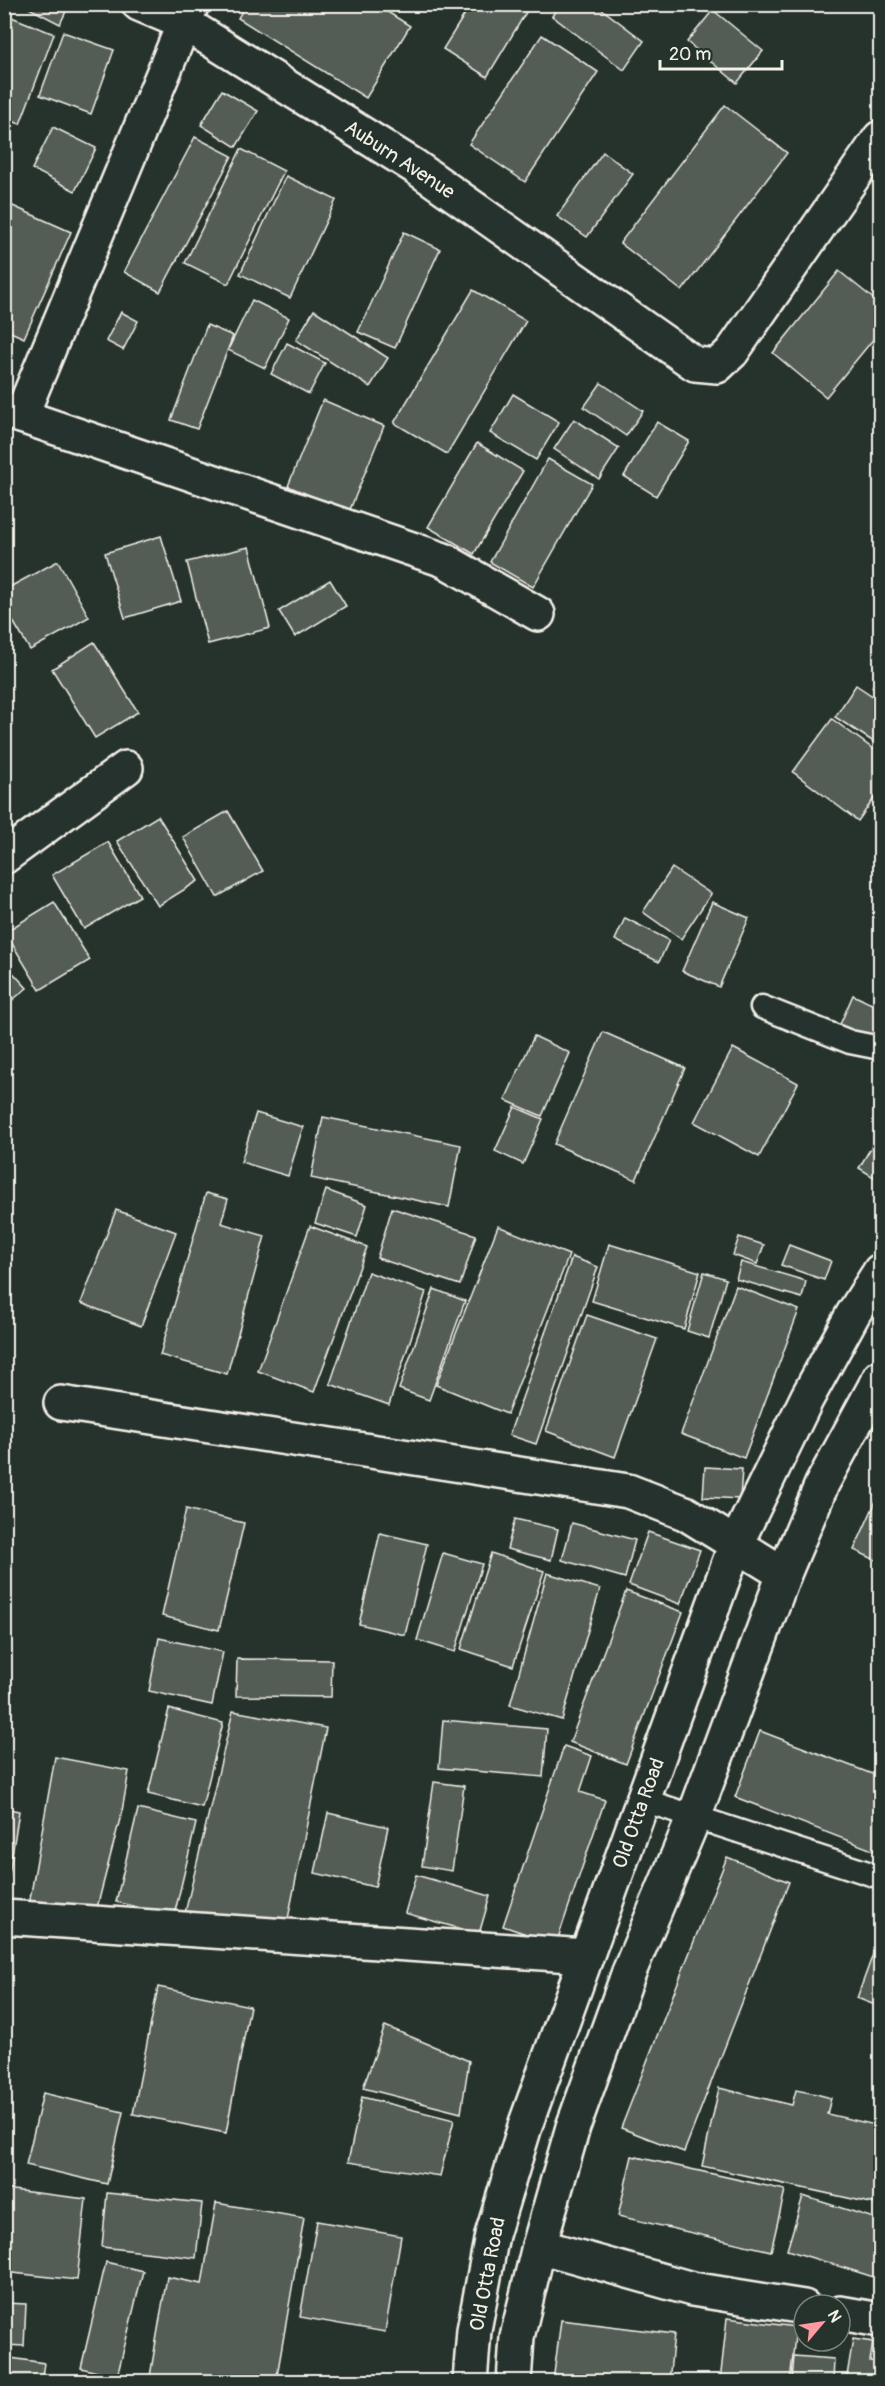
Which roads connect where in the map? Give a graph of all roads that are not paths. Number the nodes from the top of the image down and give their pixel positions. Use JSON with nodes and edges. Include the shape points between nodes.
{"nodes":[{"id":1,"x":139,"y":4,"type":"edge"},
{"id":2,"x":188,"y":14,"type":"edge"},
{"id":3,"x":880,"y":138,"type":"edge"},
{"id":4,"x":13,"y":413,"type":"edge"},
{"id":5,"x":538,"y":614,"type":"dead end"},
{"id":6,"x":126,"y":768,"type":"dead end"},
{"id":7,"x":4,"y":857,"type":"edge"},
{"id":8,"x":762,"y":1007,"type":"dead end"},
{"id":9,"x":880,"y":1048,"type":"edge"},
{"id":10,"x":880,"y":1271,"type":"edge"},
{"id":11,"x":880,"y":1377,"type":"edge"},
{"id":12,"x":61,"y":1403,"type":"dead end"},
{"id":13,"x":735,"y":1545,"type":"junction"},
{"id":14,"x":784,"y":1574,"type":"junction"},
{"id":15,"x":643,"y":1800,"type":"junction"},
{"id":16,"x":693,"y":1817,"type":"junction"},
{"id":17,"x":880,"y":1877,"type":"edge"},
{"id":18,"x":4,"y":1917,"type":"edge"},
{"id":19,"x":586,"y":1956,"type":"junction"},
{"id":20,"x":539,"y":2246,"type":"junction"},
{"id":21,"x":792,"y":2305,"type":"edge"},
{"id":22,"x":852,"y":2315,"type":"edge"},
{"id":23,"x":880,"y":2320,"type":"edge"},
{"id":24,"x":470,"y":2382,"type":"edge"},
{"id":25,"x":514,"y":2382,"type":"edge"}],
"edges":[{"from":1,"to":2,"type":"street","name":"Auburn Avenue"},
{"from":2,"to":3,"type":"street","name":"Auburn Avenue","via":[[414,166],[695,364],[717,366],[732,352]]},
{"from":2,"to":4,"type":"street"},
{"from":4,"to":5,"type":"street","via":[[444,560]]},
{"from":6,"to":7,"type":"street"},
{"from":8,"to":9,"type":"lane","via":[[850,1042]]},
{"from":10,"to":13,"type":"street","name":"Old Otta Road","via":[[807,1398]]},
{"from":11,"to":14,"type":"street","via":[[822,1484]]},
{"from":12,"to":13,"type":"street","via":[[628,1491],[685,1514]]},
{"from":13,"to":14,"type":"street"},
{"from":13,"to":15,"type":"street","name":"Old Otta Road"},
{"from":14,"to":16,"type":"street"},
{"from":15,"to":16,"type":"lane"},
{"from":15,"to":19,"type":"street","name":"Old Otta Road"},
{"from":16,"to":17,"type":"lane"},
{"from":16,"to":20,"type":"street","via":[[573,2127]]},
{"from":18,"to":19,"type":"street"},
{"from":19,"to":24,"type":"street","name":"Old Otta Road","via":[[525,2122],[492,2235],[474,2330]]},
{"from":20,"to":21,"type":"street","via":[[692,2289]]},
{"from":20,"to":25,"type":"street","via":[[517,2337]]},
{"from":22,"to":23,"type":"street"}]}
